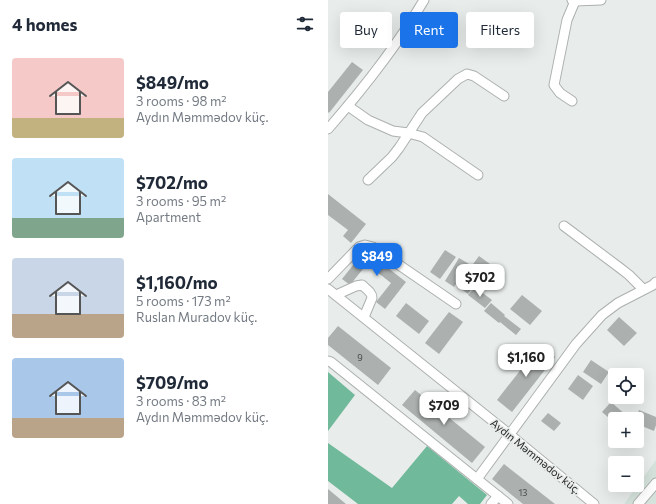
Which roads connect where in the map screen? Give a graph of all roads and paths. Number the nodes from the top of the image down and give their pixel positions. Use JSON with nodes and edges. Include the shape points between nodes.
{"nodes":[{"id":1,"x":424,"y":0,"type":"edge"},
{"id":2,"x":573,"y":0,"type":"edge"},
{"id":3,"x":601,"y":0,"type":"edge"},
{"id":4,"x":504,"y":96,"type":"dead end"},
{"id":5,"x":572,"y":101,"type":"dead end"},
{"id":6,"x":348,"y":106,"type":"junction"},
{"id":7,"x":328,"y":128,"type":"edge"},
{"id":8,"x":408,"y":133,"type":"junction"},
{"id":9,"x":478,"y":175,"type":"dead end"},
{"id":10,"x":368,"y":180,"type":"dead end"},
{"id":11,"x":564,"y":226,"type":"dead end"},
{"id":12,"x":328,"y":279,"type":"edge"},
{"id":13,"x":656,"y":282,"type":"edge"},
{"id":14,"x":328,"y":289,"type":"edge"},
{"id":15,"x":644,"y":289,"type":"junction"},
{"id":16,"x":336,"y":295,"type":"junction"},
{"id":17,"x":456,"y":304,"type":"dead end"},
{"id":18,"x":364,"y":318,"type":"junction"},
{"id":19,"x":328,"y":361,"type":"edge"},
{"id":20,"x":509,"y":434,"type":"junction"},
{"id":21,"x":477,"y":479,"type":"junction"},
{"id":22,"x":656,"y":483,"type":"edge"},
{"id":23,"x":498,"y":496,"type":"junction"},
{"id":24,"x":491,"y":504,"type":"edge"},
{"id":25,"x":508,"y":504,"type":"edge"},
{"id":26,"x":594,"y":504,"type":"edge"},
{"id":27,"x":638,"y":504,"type":"edge"}],
"edges":[{"from":1,"to":6,"type":"street","via":[[384,60]]},
{"from":2,"to":3,"type":"street"},
{"from":2,"to":5,"type":"street","via":[[554,85]]},
{"from":4,"to":8,"type":"street","via":[[467,74],[458,79],[422,113]]},
{"from":6,"to":7,"type":"street"},
{"from":6,"to":8,"type":"street","via":[[368,120],[393,131]]},
{"from":8,"to":9,"type":"street","via":[[430,140]]},
{"from":8,"to":10,"type":"street","via":[[392,157]]},
{"from":11,"to":15,"type":"street"},
{"from":12,"to":17,"type":"street","via":[[359,247],[365,245],[373,247]]},
{"from":13,"to":15,"type":"street"},
{"from":14,"to":16,"type":"street","name":"Aydın Məmmədov küç."},
{"from":15,"to":20,"type":"street","via":[[602,315],[576,344]]},
{"from":16,"to":18,"type":"street","name":"Aydın Məmmədov küç."},
{"from":16,"to":18,"type":"street","via":[[362,285],[372,295]]},
{"from":18,"to":20,"type":"street","name":"Aydın Məmmədov küç."},
{"from":19,"to":21,"type":"street"},
{"from":20,"to":21,"type":"street"},
{"from":20,"to":26,"type":"street","name":"Aydın Məmmədov küç."},
{"from":21,"to":23,"type":"street"},
{"from":22,"to":27,"type":"street"},
{"from":23,"to":24,"type":"street"},
{"from":23,"to":25,"type":"street"}]}
